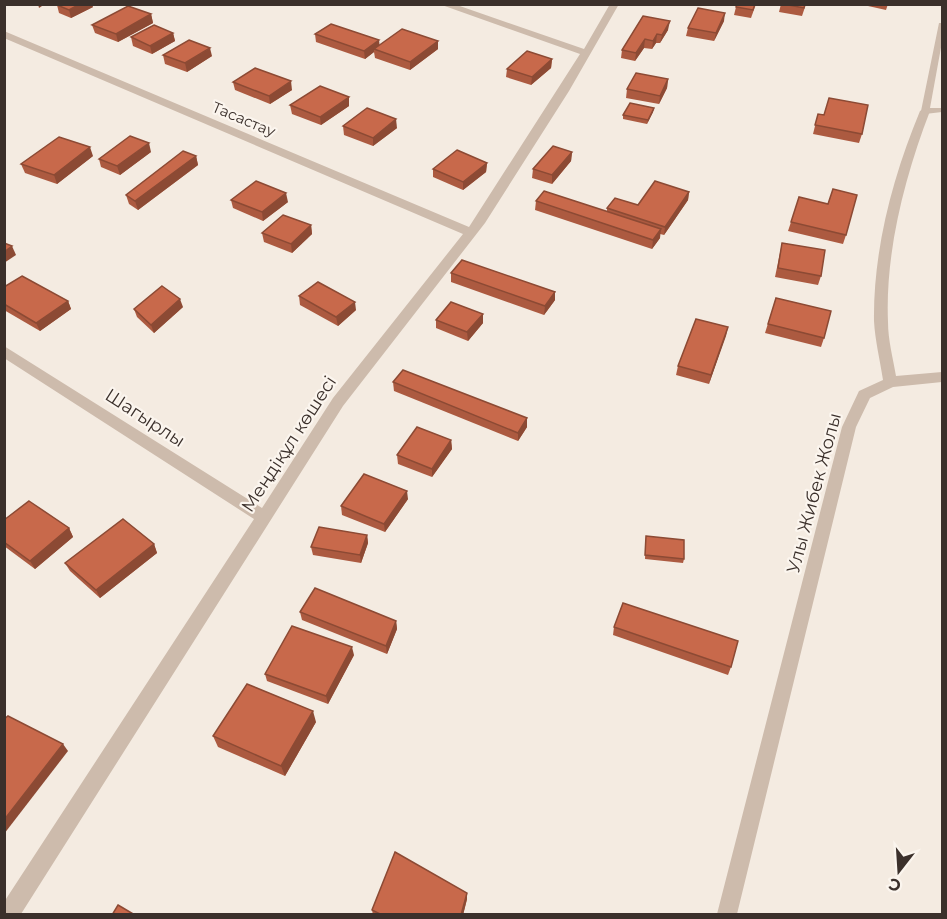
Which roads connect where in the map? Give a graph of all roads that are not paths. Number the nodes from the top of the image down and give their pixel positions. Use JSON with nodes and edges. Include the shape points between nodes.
{"nodes":[{"id":1,"x":443,"y":4,"type":"edge"},
{"id":2,"x":615,"y":4,"type":"edge"},
{"id":3,"x":942,"y":25,"type":"edge"},
{"id":4,"x":4,"y":34,"type":"edge"},
{"id":5,"x":586,"y":53,"type":"junction"},
{"id":6,"x":942,"y":110,"type":"edge"},
{"id":7,"x":925,"y":111,"type":"junction"},
{"id":8,"x":471,"y":233,"type":"junction"},
{"id":9,"x":4,"y":351,"type":"edge"},
{"id":10,"x":942,"y":377,"type":"edge"},
{"id":11,"x":891,"y":382,"type":"junction"},
{"id":12,"x":264,"y":517,"type":"junction"},
{"id":13,"x":9,"y":915,"type":"edge"},
{"id":14,"x":727,"y":915,"type":"edge"}],
"edges":[{"from":1,"to":5,"type":"street"},
{"from":2,"to":5,"type":"street","name":"Меңдіқұл көшесі"},
{"from":3,"to":7,"type":"lane"},
{"from":4,"to":8,"type":"street","name":"Тасастау"},
{"from":5,"to":8,"type":"street","name":"Меңдіқұл көшесі"},
{"from":6,"to":7,"type":"lane"},
{"from":7,"to":11,"type":"street","via":[[913,138],[887,255],[881,322]]},
{"from":8,"to":12,"type":"street","name":"Меңдіқұл көшесі","via":[[338,402]]},
{"from":9,"to":12,"type":"street","name":"Шагырлы"},
{"from":10,"to":11,"type":"street"},
{"from":11,"to":14,"type":"street","name":"Улы Жибек Жолы","via":[[864,395],[849,427]]},
{"from":12,"to":13,"type":"street","name":"Меңдіқұл көшесі"}]}
